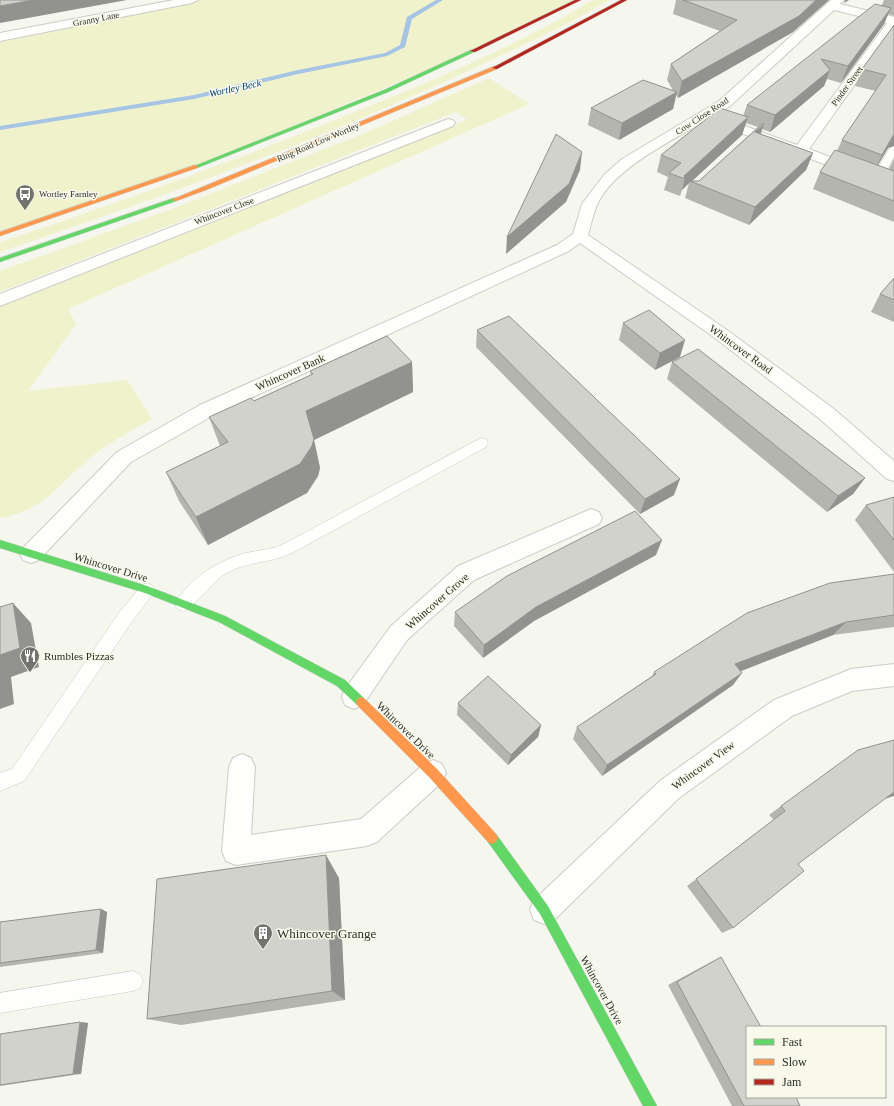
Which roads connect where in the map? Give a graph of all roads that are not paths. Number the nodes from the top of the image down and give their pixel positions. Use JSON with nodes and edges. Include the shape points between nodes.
{"nodes":[{"id":1,"x":192,"y":0,"type":"edge"},
{"id":2,"x":579,"y":0,"type":"edge"},
{"id":3,"x":625,"y":0,"type":"edge"},
{"id":4,"x":835,"y":3,"type":"edge"},
{"id":5,"x":894,"y":21,"type":"edge"},
{"id":6,"x":0,"y":37,"type":"edge"},
{"id":7,"x":706,"y":115,"type":"junction"},
{"id":8,"x":448,"y":123,"type":"dead end"},
{"id":9,"x":754,"y":133,"type":"junction"},
{"id":10,"x":744,"y":143,"type":"edge"},
{"id":11,"x":894,"y":149,"type":"edge"},
{"id":12,"x":800,"y":151,"type":"junction"},
{"id":13,"x":876,"y":180,"type":"junction"},
{"id":14,"x":894,"y":186,"type":"edge"},
{"id":15,"x":0,"y":234,"type":"edge"},
{"id":16,"x":580,"y":236,"type":"junction"},
{"id":17,"x":0,"y":260,"type":"edge"},
{"id":18,"x":0,"y":300,"type":"edge"},
{"id":19,"x":481,"y":444,"type":"dead end"},
{"id":20,"x":894,"y":472,"type":"edge"},
{"id":21,"x":591,"y":518,"type":"dead end"},
{"id":22,"x":0,"y":544,"type":"edge"},
{"id":23,"x":30,"y":554,"type":"junction"},
{"id":24,"x":147,"y":590,"type":"junction"},
{"id":25,"x":183,"y":604,"type":"junction"},
{"id":26,"x":894,"y":675,"type":"edge"},
{"id":27,"x":354,"y":697,"type":"junction"},
{"id":28,"x":242,"y":766,"type":"dead end"},
{"id":29,"x":433,"y":773,"type":"junction"},
{"id":30,"x":0,"y":782,"type":"edge"},
{"id":31,"x":544,"y":910,"type":"junction"},
{"id":32,"x":133,"y":981,"type":"dead end"},
{"id":33,"x":0,"y":1003,"type":"edge"},
{"id":34,"x":644,"y":1104,"type":"edge"}],
"edges":[{"from":1,"to":6,"type":"street","name":"Granny Lane"},
{"from":2,"to":15,"type":"main road","name":"Ring Road Low Wortley","via":[[386,91],[173,176]]},
{"from":3,"to":17,"type":"main road","name":"Ring Road Low Wortley","via":[[474,77],[204,189]]},
{"from":4,"to":5,"type":"street"},
{"from":4,"to":7,"type":"street","name":"Cow Close Road","via":[[724,104]]},
{"from":5,"to":12,"type":"street","name":"Pinder Street"},
{"from":7,"to":9,"type":"street"},
{"from":7,"to":16,"type":"street","name":"Cow Close Road","via":[[627,162],[609,178],[590,204]]},
{"from":8,"to":18,"type":"street","name":"Whincover Close"},
{"from":9,"to":10,"type":"street"},
{"from":9,"to":12,"type":"street"},
{"from":11,"to":13,"type":"lane"},
{"from":12,"to":13,"type":"street"},
{"from":13,"to":14,"type":"street"},
{"from":16,"to":20,"type":"street","name":"Whincover Road","via":[[721,334],[828,414]]},
{"from":16,"to":23,"type":"street","name":"Whincover Bank","via":[[563,248],[207,410],[165,433],[124,457]]},
{"from":19,"to":25,"type":"lane","via":[[285,550],[234,562],[224,567]]},
{"from":21,"to":27,"type":"street","name":"Whincover Grove","via":[[466,573],[400,633]]},
{"from":22,"to":23,"type":"main road","name":"Whincover Drive"},
{"from":23,"to":24,"type":"main road","name":"Whincover Drive"},
{"from":24,"to":25,"type":"main road","name":"Whincover Drive"},
{"from":24,"to":30,"type":"lane","via":[[125,618],[18,775]]},
{"from":25,"to":27,"type":"main road","name":"Whincover Drive","via":[[222,619],[341,683]]},
{"from":26,"to":31,"type":"street","name":"Whincover View","via":[[852,680],[783,708],[670,789]]},
{"from":27,"to":29,"type":"main road","name":"Whincover Drive"},
{"from":28,"to":29,"type":"street","via":[[236,851],[367,832]]},
{"from":29,"to":31,"type":"main road","name":"Whincover Drive","via":[[486,830]]},
{"from":31,"to":34,"type":"main road","name":"Whincover Drive"},
{"from":32,"to":33,"type":"lane"}]}
